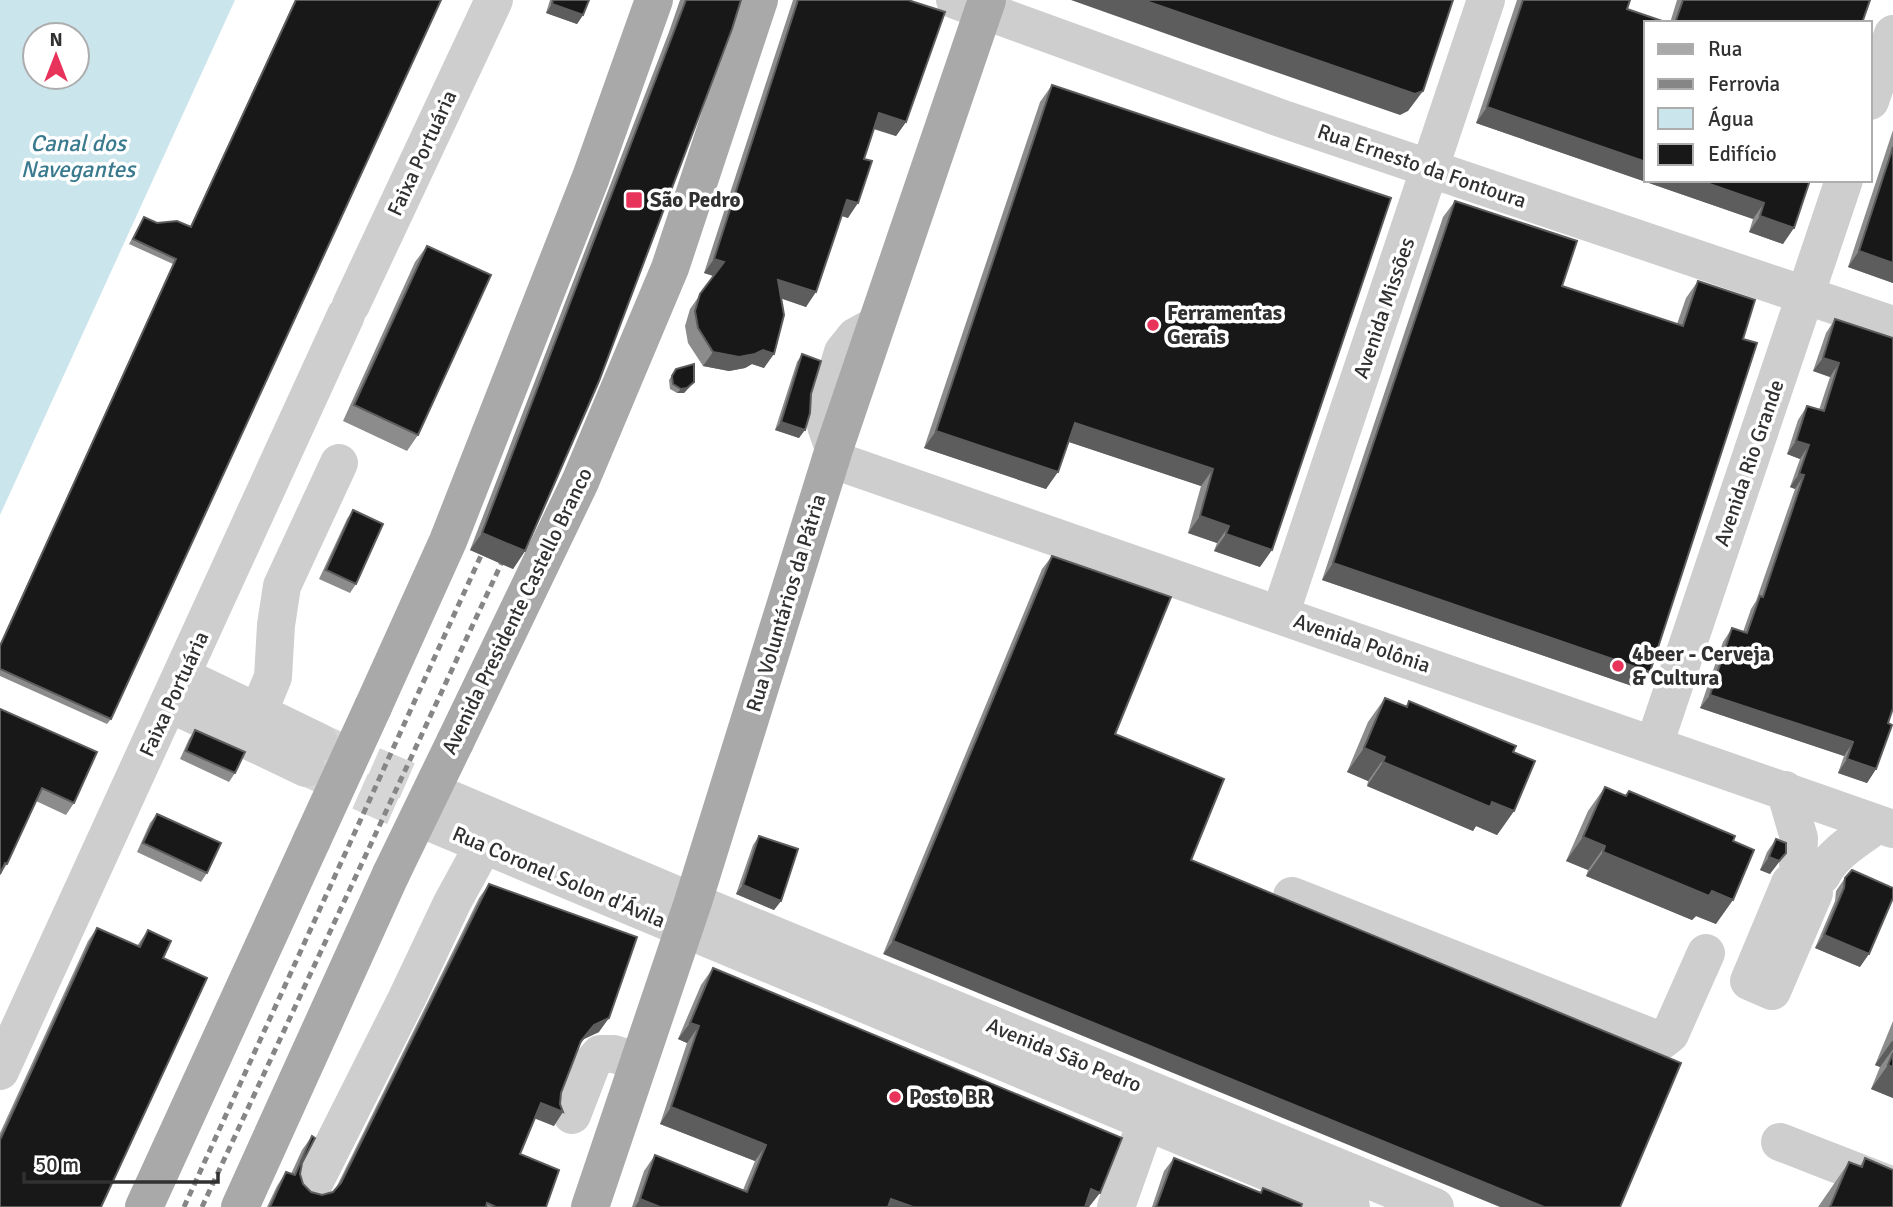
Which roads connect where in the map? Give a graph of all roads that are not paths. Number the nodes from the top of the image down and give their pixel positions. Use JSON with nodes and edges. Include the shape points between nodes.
{"nodes":[{"id":1,"x":494,"y":0,"type":"edge"},
{"id":2,"x":654,"y":0,"type":"edge"},
{"id":3,"x":759,"y":0,"type":"edge"},
{"id":4,"x":1486,"y":0,"type":"edge"},
{"id":5,"x":975,"y":3,"type":"edge"},
{"id":6,"x":1893,"y":34,"type":"edge"},
{"id":7,"x":1872,"y":95,"type":"edge"},
{"id":8,"x":1430,"y":170,"type":"junction"},
{"id":9,"x":1842,"y":182,"type":"edge"},
{"id":10,"x":1805,"y":296,"type":"junction"},
{"id":11,"x":1893,"y":325,"type":"edge"},
{"id":12,"x":832,"y":454,"type":"junction"},
{"id":13,"x":339,"y":463,"type":"dead end"},
{"id":14,"x":1280,"y":615,"type":"junction"},
{"id":15,"x":176,"y":689,"type":"junction"},
{"id":16,"x":253,"y":727,"type":"junction"},
{"id":17,"x":1654,"y":745,"type":"junction"},
{"id":18,"x":313,"y":755,"type":"tunnel mouth"},
{"id":19,"x":1785,"y":790,"type":"junction"},
{"id":20,"x":440,"y":811,"type":"tunnel mouth"},
{"id":21,"x":1886,"y":826,"type":"edge"},
{"id":22,"x":490,"y":832,"type":"junction"},
{"id":23,"x":1292,"y":896,"type":"dead end"},
{"id":24,"x":688,"y":916,"type":"junction"},
{"id":25,"x":1706,"y":953,"type":"dead end"},
{"id":26,"x":639,"y":1062,"type":"junction"},
{"id":27,"x":0,"y":1072,"type":"edge"},
{"id":28,"x":572,"y":1115,"type":"dead end"},
{"id":29,"x":1146,"y":1122,"type":"junction"},
{"id":30,"x":1780,"y":1142,"type":"dead end"},
{"id":31,"x":1893,"y":1186,"type":"edge"},
{"id":32,"x":312,"y":1187,"type":"dead end"},
{"id":33,"x":144,"y":1207,"type":"edge"},
{"id":34,"x":240,"y":1207,"type":"edge"},
{"id":35,"x":590,"y":1207,"type":"edge"},
{"id":36,"x":1116,"y":1207,"type":"edge"},
{"id":37,"x":1351,"y":1207,"type":"edge"},
{"id":38,"x":1435,"y":1207,"type":"edge"}],
"edges":[{"from":1,"to":15,"type":"street","name":"Faixa Portuária"},
{"from":2,"to":33,"type":"main road","bridge":true,"via":[[591,177],[448,541]]},
{"from":3,"to":34,"type":"main road","name":"Avenida Presidente Castello Branco","bridge":true,"via":[[670,268],[580,482],[391,874]]},
{"from":4,"to":8,"type":"street","name":"Avenida Missões"},
{"from":5,"to":8,"type":"street","name":"Rua Ernesto da Fontoura"},
{"from":5,"to":12,"type":"main road","name":"Rua Voluntários da Pátria"},
{"from":6,"to":7,"type":"street"},
{"from":8,"to":10,"type":"street","name":"Rua Ernesto da Fontoura"},
{"from":8,"to":14,"type":"street","name":"Avenida Missões"},
{"from":9,"to":10,"type":"street","name":"Avenida Rio Grande"},
{"from":10,"to":11,"type":"street","name":"Rua Ernesto da Fontoura"},
{"from":10,"to":17,"type":"street","name":"Avenida Rio Grande"},
{"from":12,"to":14,"type":"street","name":"Avenida Polônia"},
{"from":12,"to":24,"type":"main road","name":"Rua Voluntários da Pátria"},
{"from":13,"to":16,"type":"street","via":[[282,586],[273,677]]},
{"from":14,"to":17,"type":"street","name":"Avenida Polônia"},
{"from":15,"to":16,"type":"street"},
{"from":15,"to":27,"type":"street","name":"Faixa Portuária"},
{"from":16,"to":18,"type":"street"},
{"from":17,"to":19,"type":"street","name":"Avenida Polônia"},
{"from":19,"to":21,"type":"street","name":"Avenida Polônia"},
{"from":19,"to":21,"type":"street","via":[[1811,867]]},
{"from":20,"to":22,"type":"street","name":"Rua Coronel Solon d'Ávila"},
{"from":22,"to":24,"type":"street","name":"Rua Coronel Solon d'Ávila"},
{"from":22,"to":32,"type":"street"},
{"from":23,"to":25,"type":"street","via":[[1661,1041],[1670,1034]]},
{"from":24,"to":26,"type":"main road","name":"Rua Voluntários da Pátria"},
{"from":24,"to":29,"type":"street","name":"Avenida São Pedro"},
{"from":24,"to":38,"type":"street","name":"Avenida São Pedro"},
{"from":26,"to":28,"type":"street","via":[[600,1054],[592,1063]]},
{"from":26,"to":35,"type":"main road","name":"Rua Voluntários da Pátria"},
{"from":29,"to":36,"type":"street"},
{"from":29,"to":37,"type":"street","name":"Avenida São Pedro"},
{"from":30,"to":31,"type":"street"}]}
